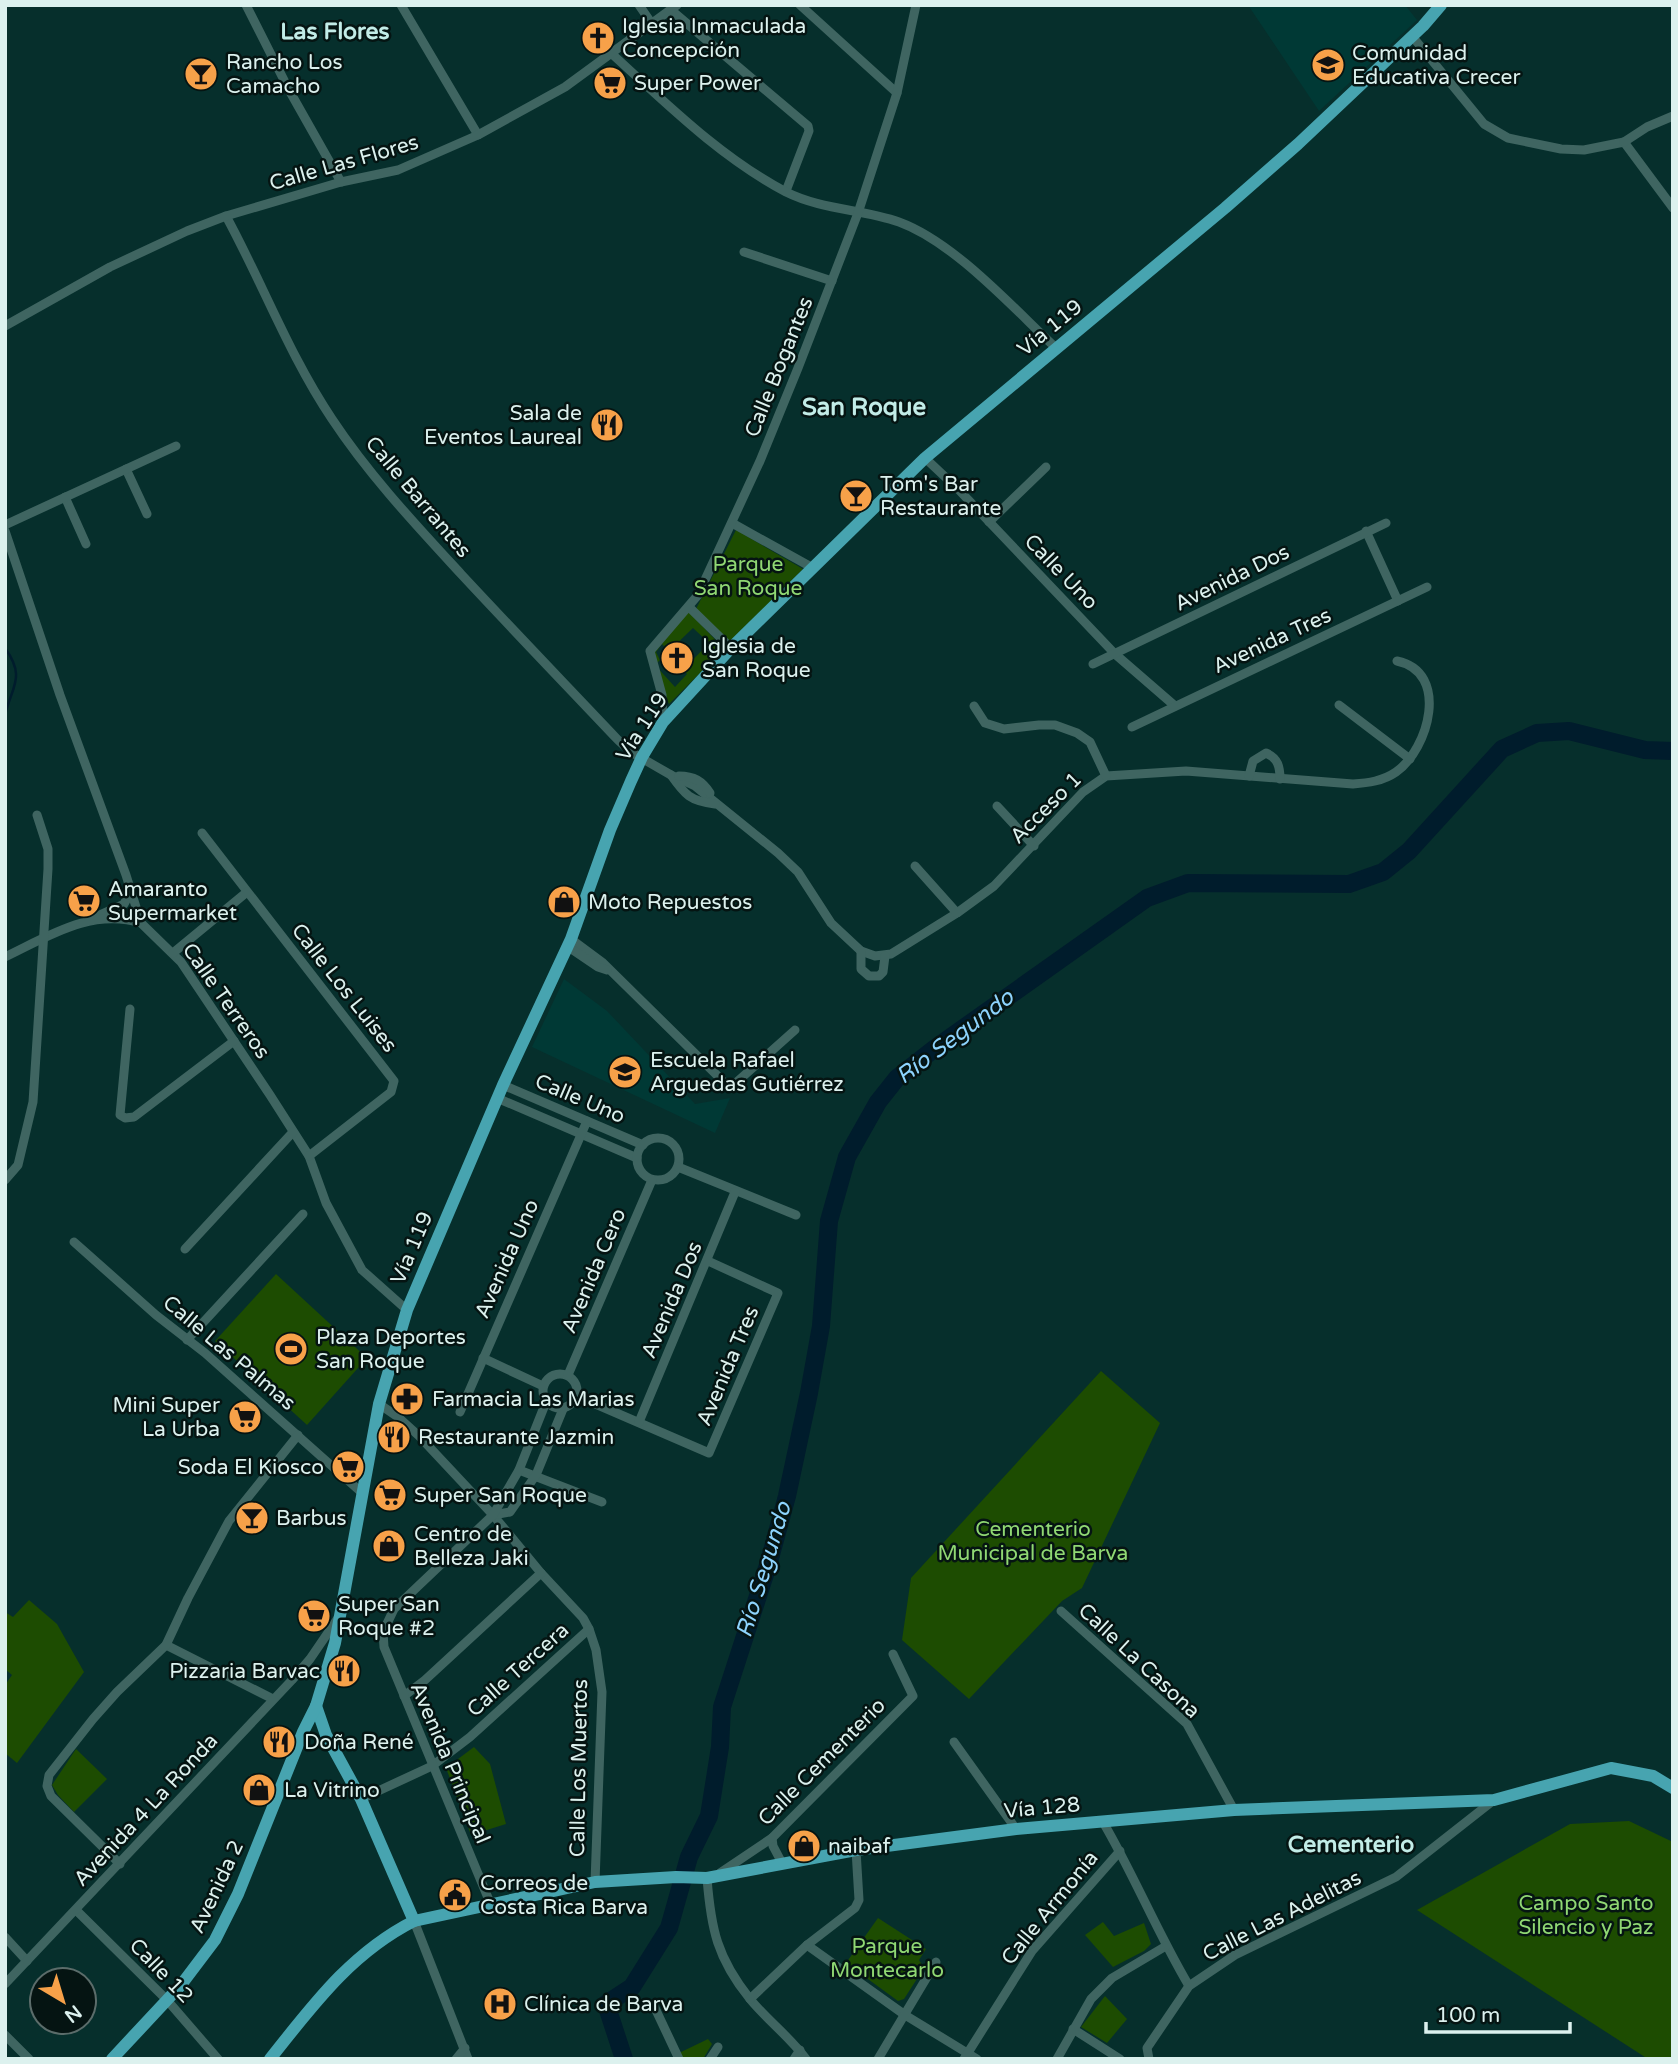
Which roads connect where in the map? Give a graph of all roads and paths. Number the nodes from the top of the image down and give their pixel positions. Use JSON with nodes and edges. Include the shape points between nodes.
{"nodes":[{"id":1,"x":246,"y":5,"type":"edge"},
{"id":2,"x":401,"y":5,"type":"edge"},
{"id":3,"x":639,"y":5,"type":"edge"},
{"id":4,"x":800,"y":5,"type":"edge"},
{"id":5,"x":916,"y":5,"type":"edge"},
{"id":6,"x":1441,"y":5,"type":"edge"},
{"id":7,"x":674,"y":8,"type":"edge"},
{"id":8,"x":652,"y":24,"type":"junction"},
{"id":9,"x":1412,"y":36,"type":"junction"},
{"id":10,"x":612,"y":54,"type":"junction"},
{"id":11,"x":897,"y":93,"type":"junction"},
{"id":12,"x":1673,"y":116,"type":"edge"},
{"id":13,"x":478,"y":135,"type":"junction"},
{"id":14,"x":1625,"y":142,"type":"junction"},
{"id":15,"x":341,"y":182,"type":"junction"},
{"id":16,"x":786,"y":191,"type":"junction"},
{"id":17,"x":1673,"y":208,"type":"edge"},
{"id":18,"x":858,"y":213,"type":"junction"},
{"id":19,"x":226,"y":216,"type":"junction"},
{"id":20,"x":744,"y":252,"type":"dead end"},
{"id":21,"x":832,"y":281,"type":"junction"},
{"id":22,"x":5,"y":326,"type":"edge"},
{"id":23,"x":1055,"y":347,"type":"junction"},
{"id":24,"x":176,"y":446,"type":"dead end"},
{"id":25,"x":925,"y":458,"type":"junction"},
{"id":26,"x":1046,"y":467,"type":"dead end"},
{"id":27,"x":126,"y":469,"type":"junction"},
{"id":28,"x":65,"y":497,"type":"junction"},
{"id":29,"x":147,"y":514,"type":"dead end"},
{"id":30,"x":989,"y":522,"type":"junction"},
{"id":31,"x":732,"y":523,"type":"junction"},
{"id":32,"x":1386,"y":523,"type":"dead end"},
{"id":33,"x":5,"y":525,"type":"edge"},
{"id":34,"x":5,"y":531,"type":"edge"},
{"id":35,"x":1366,"y":531,"type":"junction"},
{"id":36,"x":86,"y":544,"type":"dead end"},
{"id":37,"x":813,"y":568,"type":"junction"},
{"id":38,"x":1427,"y":587,"type":"dead end"},
{"id":39,"x":1398,"y":601,"type":"junction"},
{"id":40,"x":690,"y":607,"type":"junction"},
{"id":41,"x":731,"y":648,"type":"junction"},
{"id":42,"x":1115,"y":654,"type":"junction"},
{"id":43,"x":1397,"y":661,"type":"dead end"},
{"id":44,"x":1093,"y":664,"type":"dead end"},
{"id":45,"x":1339,"y":705,"type":"dead end"},
{"id":46,"x":974,"y":706,"type":"dead end"},
{"id":47,"x":1175,"y":706,"type":"junction"},
{"id":48,"x":663,"y":722,"type":"junction"},
{"id":49,"x":1132,"y":727,"type":"dead end"},
{"id":50,"x":642,"y":757,"type":"junction"},
{"id":51,"x":1410,"y":759,"type":"junction"},
{"id":52,"x":1106,"y":776,"type":"junction"},
{"id":53,"x":1249,"y":776,"type":"junction"},
{"id":54,"x":1280,"y":779,"type":"junction"},
{"id":55,"x":997,"y":806,"type":"dead end"},
{"id":56,"x":37,"y":814,"type":"dead end"},
{"id":57,"x":202,"y":833,"type":"dead end"},
{"id":58,"x":1034,"y":846,"type":"junction"},
{"id":59,"x":915,"y":866,"type":"dead end"},
{"id":60,"x":131,"y":891,"type":"junction"},
{"id":61,"x":247,"y":892,"type":"junction"},
{"id":62,"x":957,"y":914,"type":"junction"},
{"id":63,"x":86,"y":921,"type":"junction"},
{"id":64,"x":141,"y":923,"type":"junction"},
{"id":65,"x":44,"y":938,"type":"junction"},
{"id":66,"x":569,"y":943,"type":"junction"},
{"id":67,"x":861,"y":951,"type":"junction"},
{"id":68,"x":173,"y":953,"type":"junction"},
{"id":69,"x":885,"y":956,"type":"junction"},
{"id":70,"x":5,"y":957,"type":"edge"},
{"id":71,"x":130,"y":1009,"type":"dead end"},
{"id":72,"x":795,"y":1030,"type":"dead end"},
{"id":73,"x":234,"y":1041,"type":"junction"},
{"id":74,"x":503,"y":1085,"type":"junction"},
{"id":75,"x":497,"y":1098,"type":"junction"},
{"id":76,"x":587,"y":1121,"type":"junction"},
{"id":77,"x":293,"y":1132,"type":"junction"},
{"id":78,"x":581,"y":1134,"type":"junction"},
{"id":79,"x":643,"y":1145,"type":"junction"},
{"id":80,"x":309,"y":1156,"type":"junction"},
{"id":81,"x":637,"y":1158,"type":"junction"},
{"id":82,"x":678,"y":1167,"type":"junction"},
{"id":83,"x":5,"y":1180,"type":"edge"},
{"id":84,"x":652,"y":1180,"type":"junction"},
{"id":85,"x":735,"y":1192,"type":"junction"},
{"id":86,"x":303,"y":1214,"type":"dead end"},
{"id":87,"x":796,"y":1216,"type":"dead end"},
{"id":88,"x":74,"y":1242,"type":"dead end"},
{"id":89,"x":185,"y":1249,"type":"dead end"},
{"id":90,"x":708,"y":1261,"type":"junction"},
{"id":91,"x":407,"y":1310,"type":"junction"},
{"id":92,"x":187,"y":1340,"type":"junction"},
{"id":93,"x":483,"y":1358,"type":"junction"},
{"id":94,"x":568,"y":1375,"type":"junction"},
{"id":95,"x":544,"y":1386,"type":"junction"},
{"id":96,"x":577,"y":1396,"type":"junction"},
{"id":97,"x":546,"y":1402,"type":"junction"},
{"id":98,"x":379,"y":1404,"type":"junction"},
{"id":99,"x":563,"y":1409,"type":"junction"},
{"id":100,"x":460,"y":1412,"type":"dead end"},
{"id":101,"x":639,"y":1422,"type":"junction"},
{"id":102,"x":298,"y":1435,"type":"junction"},
{"id":103,"x":519,"y":1470,"type":"junction"},
{"id":104,"x":536,"y":1475,"type":"junction"},
{"id":105,"x":361,"y":1492,"type":"junction"},
{"id":106,"x":603,"y":1502,"type":"dead end"},
{"id":107,"x":493,"y":1515,"type":"junction"},
{"id":108,"x":541,"y":1573,"type":"junction"},
{"id":109,"x":1061,"y":1611,"type":"dead end"},
{"id":110,"x":339,"y":1618,"type":"junction"},
{"id":111,"x":589,"y":1629,"type":"junction"},
{"id":112,"x":166,"y":1645,"type":"junction"},
{"id":113,"x":893,"y":1654,"type":"dead end"},
{"id":114,"x":310,"y":1659,"type":"junction"},
{"id":115,"x":329,"y":1665,"type":"junction"},
{"id":116,"x":404,"y":1696,"type":"junction"},
{"id":117,"x":273,"y":1699,"type":"junction"},
{"id":118,"x":316,"y":1706,"type":"junction"},
{"id":119,"x":303,"y":1732,"type":"junction"},
{"id":120,"x":326,"y":1735,"type":"junction"},
{"id":121,"x":954,"y":1742,"type":"dead end"},
{"id":122,"x":432,"y":1766,"type":"junction"},
{"id":123,"x":1673,"y":1788,"type":"edge"},
{"id":124,"x":360,"y":1799,"type":"junction"},
{"id":125,"x":1494,"y":1800,"type":"junction"},
{"id":126,"x":1234,"y":1810,"type":"junction"},
{"id":127,"x":1103,"y":1822,"type":"junction"},
{"id":128,"x":1016,"y":1829,"type":"junction"},
{"id":129,"x":772,"y":1838,"type":"junction"},
{"id":130,"x":856,"y":1850,"type":"junction"},
{"id":131,"x":1120,"y":1851,"type":"junction"},
{"id":132,"x":782,"y":1863,"type":"junction"},
{"id":133,"x":120,"y":1864,"type":"junction"},
{"id":134,"x":707,"y":1878,"type":"junction"},
{"id":135,"x":595,"y":1882,"type":"junction"},
{"id":136,"x":491,"y":1905,"type":"junction"},
{"id":137,"x":76,"y":1910,"type":"junction"},
{"id":138,"x":414,"y":1921,"type":"junction"},
{"id":139,"x":5,"y":1937,"type":"edge"},
{"id":140,"x":807,"y":1945,"type":"junction"},
{"id":141,"x":1166,"y":1947,"type":"junction"},
{"id":142,"x":27,"y":1961,"type":"junction"},
{"id":143,"x":936,"y":1962,"type":"dead end"},
{"id":144,"x":5,"y":1984,"type":"edge"},
{"id":145,"x":1189,"y":1986,"type":"junction"},
{"id":146,"x":750,"y":1999,"type":"junction"},
{"id":147,"x":167,"y":2000,"type":"junction"},
{"id":148,"x":654,"y":2006,"type":"dead end"},
{"id":149,"x":905,"y":2015,"type":"junction"},
{"id":150,"x":1073,"y":2029,"type":"junction"},
{"id":151,"x":5,"y":2035,"type":"edge"},
{"id":152,"x":718,"y":2047,"type":"dead end"},
{"id":153,"x":465,"y":2048,"type":"junction"},
{"id":154,"x":800,"y":2050,"type":"junction"},
{"id":155,"x":966,"y":2056,"type":"edge"},
{"id":156,"x":29,"y":2059,"type":"edge"},
{"id":157,"x":112,"y":2059,"type":"edge"},
{"id":158,"x":218,"y":2059,"type":"edge"},
{"id":159,"x":270,"y":2059,"type":"edge"},
{"id":160,"x":456,"y":2059,"type":"edge"},
{"id":161,"x":468,"y":2059,"type":"edge"},
{"id":162,"x":679,"y":2059,"type":"edge"},
{"id":163,"x":709,"y":2059,"type":"edge"},
{"id":164,"x":794,"y":2059,"type":"edge"},
{"id":165,"x":807,"y":2059,"type":"edge"},
{"id":166,"x":878,"y":2059,"type":"edge"},
{"id":167,"x":977,"y":2059,"type":"edge"},
{"id":168,"x":1057,"y":2059,"type":"edge"},
{"id":169,"x":1120,"y":2059,"type":"edge"},
{"id":170,"x":1149,"y":2059,"type":"edge"}],
"edges":[{"from":1,"to":15,"type":"street"},
{"from":2,"to":13,"type":"street"},
{"from":3,"to":8,"type":"street"},
{"from":4,"to":11,"type":"street"},
{"from":5,"to":11,"type":"street","name":"Calle Bogantes"},
{"from":6,"to":9,"type":"main road","name":"Vía 119"},
{"from":7,"to":8,"type":"street","name":"Calle Las Flores"},
{"from":7,"to":16,"type":"street","via":[[808,126]]},
{"from":8,"to":10,"type":"street","name":"Calle Las Flores"},
{"from":9,"to":14,"type":"street","via":[[1484,124],[1508,138],[1561,149]]},
{"from":9,"to":23,"type":"main road","name":"Vía 119","via":[[1256,181]]},
{"from":10,"to":13,"type":"street","name":"Calle Las Flores","via":[[545,99]]},
{"from":10,"to":16,"type":"street","via":[[711,143]]},
{"from":11,"to":18,"type":"street","name":"Calle Bogantes"},
{"from":12,"to":14,"type":"street"},
{"from":13,"to":15,"type":"street","name":"Calle Las Flores","via":[[398,170]]},
{"from":14,"to":17,"type":"street"},
{"from":15,"to":19,"type":"street","name":"Calle Las Flores"},
{"from":16,"to":18,"type":"street"},
{"from":18,"to":21,"type":"street","name":"Calle Bogantes"},
{"from":18,"to":23,"type":"street","via":[[898,222],[937,240]]},
{"from":19,"to":22,"type":"street","name":"Calle Las Flores","via":[[110,267]]},
{"from":19,"to":50,"type":"street","name":"Calle Barrantes","via":[[293,355],[333,421],[391,497],[618,740]]},
{"from":20,"to":21,"type":"street"},
{"from":21,"to":31,"type":"street","name":"Calle Bogantes"},
{"from":23,"to":25,"type":"main road","name":"Vía 119"},
{"from":24,"to":27,"type":"street"},
{"from":25,"to":30,"type":"street","name":"Calle Uno"},
{"from":25,"to":37,"type":"main road","name":"Vía 119"},
{"from":26,"to":30,"type":"street"},
{"from":27,"to":28,"type":"street"},
{"from":27,"to":29,"type":"street"},
{"from":28,"to":33,"type":"street"},
{"from":28,"to":36,"type":"street"},
{"from":30,"to":42,"type":"street","name":"Calle Uno"},
{"from":31,"to":37,"type":"street"},
{"from":31,"to":40,"type":"street","name":"Calle Bogantes"},
{"from":32,"to":35,"type":"street","name":"Avenida Dos"},
{"from":34,"to":60,"type":"street","name":"Calle Terreros"},
{"from":35,"to":39,"type":"street"},
{"from":35,"to":42,"type":"street","name":"Avenida Dos"},
{"from":37,"to":41,"type":"main road","name":"Vía 119"},
{"from":38,"to":39,"type":"street","name":"Avenida Tres"},
{"from":39,"to":47,"type":"street","name":"Avenida Tres"},
{"from":40,"to":41,"type":"street"},
{"from":40,"to":48,"type":"street","name":"Calle Bogantes","via":[[650,651],[662,695]]},
{"from":41,"to":48,"type":"main road","name":"Vía 119"},
{"from":42,"to":44,"type":"street","name":"Avenida Dos"},
{"from":42,"to":47,"type":"street","name":"Calle Uno"},
{"from":43,"to":51,"type":"street","name":"Acceso 1","via":[[1418,670],[1430,701],[1423,738]]},
{"from":45,"to":51,"type":"street"},
{"from":46,"to":52,"type":"street","via":[[985,723],[1004,729],[1039,724],[1077,733],[1090,742]]},
{"from":47,"to":49,"type":"street","name":"Avenida Tres"},
{"from":48,"to":50,"type":"main road","name":"Vía 119"},
{"from":50,"to":66,"type":"main road","name":"Vía 119"},
{"from":50,"to":67,"type":"street","via":[[695,786],[778,853],[798,872],[831,923]]},
{"from":51,"to":54,"type":"street","name":"Acceso 1","via":[[1396,772],[1368,783]]},
{"from":52,"to":53,"type":"street","name":"Acceso 1","via":[[1186,771]]},
{"from":52,"to":58,"type":"street","name":"Acceso 1","via":[[1083,792]]},
{"from":53,"to":54,"type":"street","name":"Acceso 1"},
{"from":53,"to":54,"type":"street","via":[[1253,761],[1266,753],[1278,763]]},
{"from":55,"to":58,"type":"street"},
{"from":56,"to":65,"type":"street","via":[[48,849]]},
{"from":57,"to":61,"type":"street","name":"Calle Los Luises"},
{"from":58,"to":62,"type":"street","name":"Acceso 1"},
{"from":59,"to":62,"type":"street"},
{"from":60,"to":63,"type":"street","via":[[124,904]]},
{"from":60,"to":64,"type":"street","name":"Calle Terreros"},
{"from":61,"to":68,"type":"street"},
{"from":61,"to":80,"type":"street","name":"Calle Los Luises","via":[[394,1081],[391,1092]]},
{"from":62,"to":69,"type":"street","name":"Acceso 1"},
{"from":63,"to":64,"type":"street","via":[[107,918]]},
{"from":63,"to":65,"type":"street"},
{"from":64,"to":68,"type":"street","name":"Calle Terreros"},
{"from":65,"to":70,"type":"street"},
{"from":65,"to":83,"type":"street","via":[[33,1102],[18,1165]]},
{"from":66,"to":72,"type":"street","via":[[609,971],[730,1088]]},
{"from":66,"to":74,"type":"main road","name":"Vía 119"},
{"from":67,"to":69,"type":"street"},
{"from":67,"to":69,"type":"street","name":"Acceso 1","via":[[861,969],[869,976],[883,972]]},
{"from":68,"to":73,"type":"street","name":"Calle Terreros"},
{"from":71,"to":73,"type":"street","via":[[120,1115],[125,1118],[134,1117]]},
{"from":73,"to":77,"type":"street","name":"Calle Terreros"},
{"from":74,"to":75,"type":"main road","name":"Vía 119"},
{"from":74,"to":76,"type":"street","name":"Calle Uno"},
{"from":75,"to":78,"type":"street","name":"Calle Uno"},
{"from":75,"to":91,"type":"main road","name":"Vía 119"},
{"from":76,"to":78,"type":"street","name":"Avenida Uno"},
{"from":76,"to":79,"type":"street","name":"Calle Uno"},
{"from":77,"to":80,"type":"street","name":"Calle Terreros"},
{"from":77,"to":89,"type":"street"},
{"from":78,"to":81,"type":"street","name":"Calle Uno"},
{"from":78,"to":93,"type":"street","name":"Avenida Uno"},
{"from":79,"to":81,"type":"street"},
{"from":79,"to":82,"type":"street","via":[[654,1138],[672,1143],[679,1154]]},
{"from":80,"to":91,"type":"street","name":"Calle Terreros","via":[[326,1203],[362,1270]]},
{"from":81,"to":84,"type":"street","via":[[640,1171]]},
{"from":82,"to":84,"type":"street","via":[[670,1177]]},
{"from":82,"to":85,"type":"street"},
{"from":84,"to":94,"type":"street","name":"Avenida Cero"},
{"from":85,"to":87,"type":"street"},
{"from":85,"to":90,"type":"street","name":"Avenida Dos"},
{"from":86,"to":92,"type":"street"},
{"from":88,"to":92,"type":"street","name":"Calle Las Palmas"},
{"from":90,"to":101,"type":"street","name":"Avenida Dos"},
{"from":90,"to":101,"type":"street","name":"Avenida Tres","via":[[778,1293],[709,1453]]},
{"from":91,"to":98,"type":"main road","name":"Vía 119"},
{"from":92,"to":102,"type":"street","name":"Calle Las Palmas"},
{"from":93,"to":95,"type":"street"},
{"from":93,"to":100,"type":"street","name":"Avenida Uno"},
{"from":94,"to":95,"type":"street","via":[[551,1376]]},
{"from":94,"to":96,"type":"street","via":[[576,1384]]},
{"from":95,"to":97,"type":"street"},
{"from":96,"to":99,"type":"street"},
{"from":96,"to":101,"type":"street"},
{"from":97,"to":99,"type":"street"},
{"from":97,"to":103,"type":"street"},
{"from":98,"to":105,"type":"main road","name":"Vía 119"},
{"from":98,"to":107,"type":"street","name":"Calle Los Muertos","via":[[419,1436]]},
{"from":99,"to":104,"type":"street"},
{"from":102,"to":105,"type":"street","name":"Calle Las Palmas"},
{"from":102,"to":112,"type":"street","via":[[229,1521]]},
{"from":103,"to":104,"type":"street"},
{"from":103,"to":107,"type":"street"},
{"from":104,"to":106,"type":"street"},
{"from":104,"to":107,"type":"street","via":[[510,1511]]},
{"from":105,"to":110,"type":"main road","name":"Vía 119"},
{"from":107,"to":108,"type":"street","name":"Calle Los Muertos"},
{"from":107,"to":116,"type":"street","name":"Avenida Principal","via":[[394,1609],[383,1632],[384,1647]]},
{"from":108,"to":111,"type":"street","name":"Calle Los Muertos"},
{"from":108,"to":116,"type":"street"},
{"from":109,"to":126,"type":"street","name":"Calle La Casona","via":[[1187,1724]]},
{"from":110,"to":114,"type":"street","name":"Avenida 4 La Ronda"},
{"from":110,"to":115,"type":"main road","name":"Vía 119"},
{"from":111,"to":122,"type":"street","name":"Calle Tercera"},
{"from":111,"to":135,"type":"street","name":"Calle Los Muertos","via":[[602,1692]]},
{"from":112,"to":117,"type":"street"},
{"from":112,"to":133,"type":"street","via":[[117,1692],[49,1775],[51,1796]]},
{"from":113,"to":129,"type":"street","name":"Calle Cementerio","via":[[913,1696]]},
{"from":114,"to":115,"type":"street"},
{"from":114,"to":117,"type":"street","name":"Avenida 4 La Ronda"},
{"from":115,"to":118,"type":"main road","name":"Vía 119"},
{"from":116,"to":122,"type":"street","name":"Avenida Principal"},
{"from":117,"to":133,"type":"street","name":"Avenida 4 La Ronda"},
{"from":118,"to":119,"type":"main road","name":"Avenida 2"},
{"from":118,"to":120,"type":"main road"},
{"from":119,"to":120,"type":"main road","via":[[314,1726]]},
{"from":119,"to":147,"type":"main road","name":"Avenida 2","via":[[226,1920],[202,1960]]},
{"from":120,"to":124,"type":"main road"},
{"from":121,"to":128,"type":"street"},
{"from":122,"to":124,"type":"street","name":"Calle Tercera"},
{"from":122,"to":136,"type":"street","name":"Avenida Principal"},
{"from":123,"to":125,"type":"main road","name":"Vía 128","via":[[1653,1776],[1611,1768]]},
{"from":124,"to":138,"type":"main road"},
{"from":125,"to":126,"type":"main road","name":"Vía 128"},
{"from":125,"to":145,"type":"street","name":"Calle Las Adelitas","via":[[1396,1877],[1236,1955]]},
{"from":126,"to":127,"type":"main road","name":"Vía 128"},
{"from":127,"to":128,"type":"main road","name":"Vía 128"},
{"from":127,"to":131,"type":"street"},
{"from":128,"to":130,"type":"main road","name":"Vía 128"},
{"from":129,"to":132,"type":"street"},
{"from":129,"to":134,"type":"street","name":"Calle Cementerio"},
{"from":130,"to":132,"type":"main road","name":"Vía 128"},
{"from":130,"to":140,"type":"street","via":[[859,1900],[855,1909]]},
{"from":131,"to":141,"type":"street"},
{"from":131,"to":155,"type":"street","name":"Calle Armonía","via":[[1032,1951]]},
{"from":132,"to":134,"type":"main road","name":"Vía 128"},
{"from":133,"to":137,"type":"street","name":"Avenida 4 La Ronda"},
{"from":134,"to":135,"type":"main road","name":"Vía 128"},
{"from":134,"to":146,"type":"street","via":[[710,1920],[718,1946]]},
{"from":135,"to":136,"type":"main road","name":"Vía 128"},
{"from":136,"to":138,"type":"main road","name":"Vía 128"},
{"from":137,"to":142,"type":"street","name":"Avenida 4 La Ronda"},
{"from":137,"to":147,"type":"street","name":"Calle 12"},
{"from":138,"to":153,"type":"street"},
{"from":138,"to":159,"type":"main road","name":"Vía 128","via":[[368,1949]]},
{"from":139,"to":142,"type":"street"},
{"from":140,"to":146,"type":"street"},
{"from":140,"to":149,"type":"street"},
{"from":141,"to":145,"type":"street"},
{"from":141,"to":150,"type":"street","via":[[1112,1978],[1091,1999]]},
{"from":142,"to":144,"type":"street","name":"Avenida 4 La Ronda"},
{"from":143,"to":149,"type":"street"},
{"from":145,"to":170,"type":"street","name":"Calle Las Adelitas","via":[[1147,2048]]},
{"from":146,"to":154,"type":"street"},
{"from":147,"to":157,"type":"main road","name":"Avenida 2"},
{"from":147,"to":158,"type":"street","name":"Calle 12"},
{"from":148,"to":162,"type":"street"},
{"from":149,"to":155,"type":"street"},
{"from":149,"to":166,"type":"street"},
{"from":150,"to":168,"type":"street"},
{"from":150,"to":169,"type":"street"},
{"from":151,"to":156,"type":"street"},
{"from":152,"to":163,"type":"street"},
{"from":153,"to":160,"type":"street"},
{"from":153,"to":161,"type":"street"},
{"from":154,"to":164,"type":"street"},
{"from":154,"to":165,"type":"street"},
{"from":155,"to":167,"type":"street"}]}
